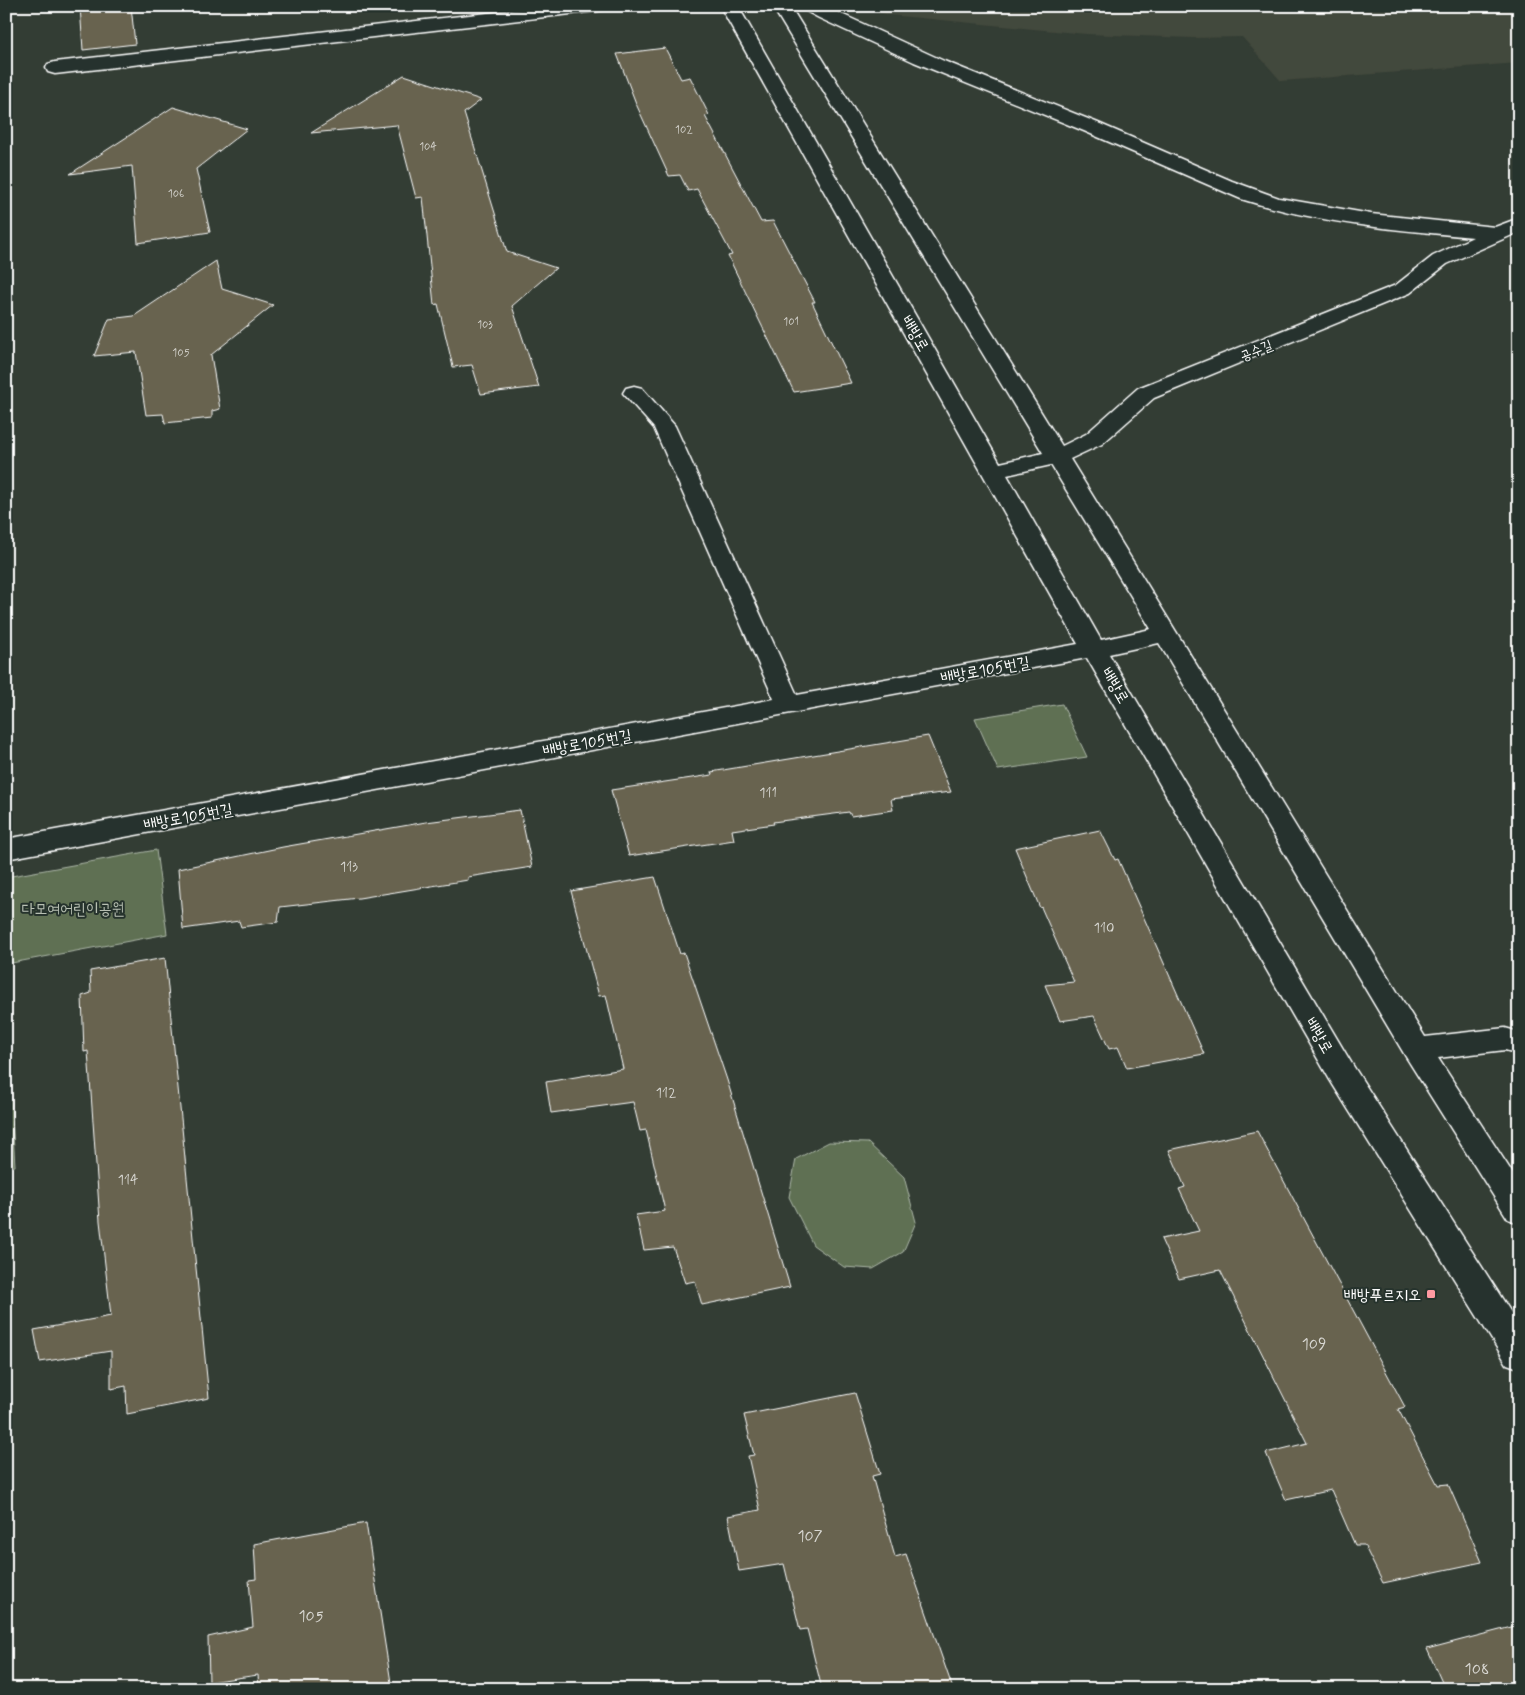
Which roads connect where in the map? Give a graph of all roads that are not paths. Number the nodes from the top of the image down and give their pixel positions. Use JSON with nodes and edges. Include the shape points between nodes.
{"nodes":[{"id":1,"x":597,"y":6,"type":"edge"},
{"id":2,"x":729,"y":6,"type":"edge"},
{"id":3,"x":781,"y":6,"type":"edge"},
{"id":4,"x":810,"y":6,"type":"edge"},
{"id":5,"x":55,"y":68,"type":"dead end"},
{"id":6,"x":1519,"y":224,"type":"edge"},
{"id":7,"x":1498,"y":234,"type":"junction"},
{"id":8,"x":634,"y":394,"type":"dead end"},
{"id":9,"x":1058,"y":456,"type":"junction"},
{"id":10,"x":995,"y":471,"type":"junction"},
{"id":11,"x":1166,"y":634,"type":"junction"},
{"id":12,"x":1094,"y":649,"type":"junction"},
{"id":13,"x":789,"y":705,"type":"junction"},
{"id":14,"x":6,"y":849,"type":"edge"},
{"id":15,"x":1519,"y":1043,"type":"edge"},
{"id":16,"x":1417,"y":1049,"type":"junction"},
{"id":17,"x":1519,"y":1210,"type":"edge"},
{"id":18,"x":1519,"y":1354,"type":"edge"}],
"edges":[{"from":1,"to":5,"type":"street"},
{"from":2,"to":10,"type":"street","name":"배방로"},
{"from":3,"to":9,"type":"street"},
{"from":4,"to":7,"type":"street","via":[[937,65],[1124,140],[1245,193],[1295,208],[1390,223]]},
{"from":6,"to":7,"type":"street","name":"공수길"},
{"from":7,"to":9,"type":"street","name":"공수길","via":[[1440,260],[1403,289],[1146,393],[1094,439]]},
{"from":8,"to":13,"type":"street","via":[[664,426]]},
{"from":9,"to":10,"type":"street","name":"공수길"},
{"from":9,"to":11,"type":"street"},
{"from":10,"to":12,"type":"street","name":"배방로"},
{"from":11,"to":12,"type":"street","name":"배방로105번길"},
{"from":11,"to":16,"type":"street"},
{"from":12,"to":13,"type":"street","name":"배방로105번길"},
{"from":12,"to":18,"type":"street","name":"배방로","via":[[1341,1072]]},
{"from":13,"to":14,"type":"street","name":"배방로105번길"},
{"from":15,"to":16,"type":"street","via":[[1505,1039]]},
{"from":16,"to":17,"type":"street"}]}
